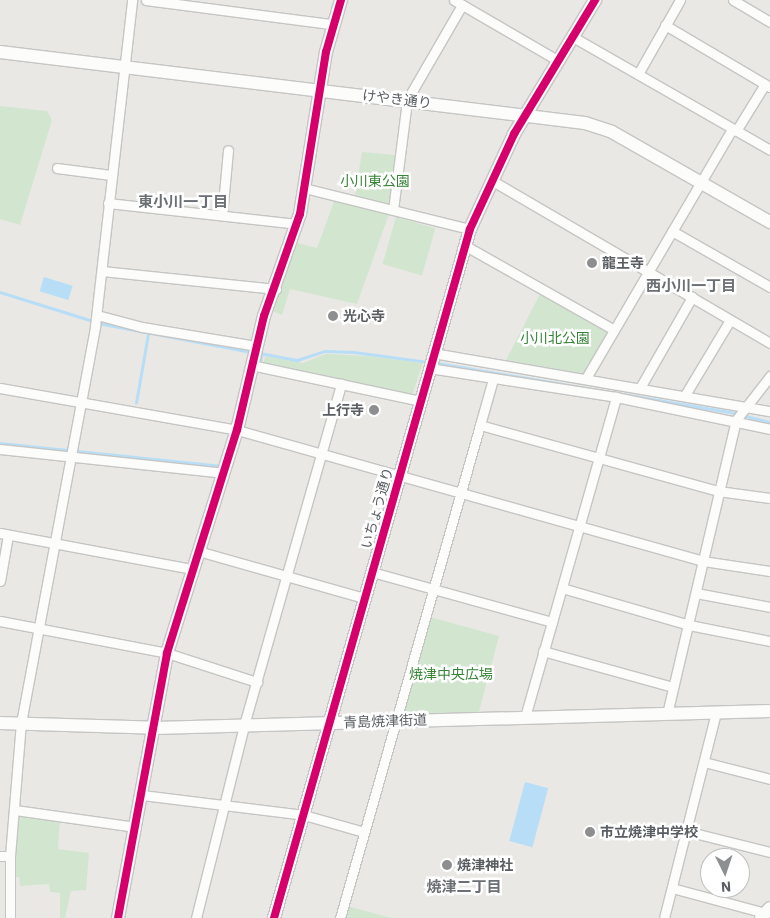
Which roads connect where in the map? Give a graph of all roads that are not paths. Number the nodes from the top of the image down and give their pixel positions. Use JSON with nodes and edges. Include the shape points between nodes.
{"nodes":[{"id":1,"x":132,"y":0,"type":"edge"},
{"id":2,"x":146,"y":0,"type":"edge"},
{"id":3,"x":341,"y":0,"type":"edge"},
{"id":4,"x":595,"y":0,"type":"edge"},
{"id":5,"x":680,"y":0,"type":"edge"},
{"id":6,"x":733,"y":0,"type":"edge"},
{"id":7,"x":458,"y":2,"type":"edge"},
{"id":8,"x":770,"y":22,"type":"edge"},
{"id":9,"x":331,"y":24,"type":"junction"},
{"id":10,"x":664,"y":25,"type":"junction"},
{"id":11,"x":573,"y":37,"type":"junction"},
{"id":12,"x":0,"y":52,"type":"edge"},
{"id":13,"x":559,"y":61,"type":"junction"},
{"id":14,"x":124,"y":67,"type":"junction"},
{"id":15,"x":638,"y":74,"type":"junction"},
{"id":16,"x":767,"y":86,"type":"edge"},
{"id":17,"x":320,"y":90,"type":"junction"},
{"id":18,"x":407,"y":100,"type":"junction"},
{"id":19,"x":526,"y":114,"type":"junction"},
{"id":20,"x":734,"y":130,"type":"junction"},
{"id":21,"x":228,"y":150,"type":"dead end"},
{"id":22,"x":770,"y":150,"type":"edge"},
{"id":23,"x":57,"y":168,"type":"dead end"},
{"id":24,"x":111,"y":175,"type":"junction"},
{"id":25,"x":491,"y":180,"type":"junction"},
{"id":26,"x":701,"y":182,"type":"junction"},
{"id":27,"x":304,"y":188,"type":"junction"},
{"id":28,"x":108,"y":203,"type":"junction"},
{"id":29,"x":393,"y":210,"type":"junction"},
{"id":30,"x":222,"y":215,"type":"junction"},
{"id":31,"x":770,"y":222,"type":"edge"},
{"id":32,"x":297,"y":224,"type":"junction"},
{"id":33,"x":470,"y":229,"type":"junction"},
{"id":34,"x":672,"y":231,"type":"junction"},
{"id":35,"x":464,"y":245,"type":"junction"},
{"id":36,"x":102,"y":270,"type":"junction"},
{"id":37,"x":649,"y":271,"type":"junction"},
{"id":38,"x":770,"y":287,"type":"edge"},
{"id":39,"x":276,"y":288,"type":"junction"},
{"id":40,"x":692,"y":297,"type":"junction"},
{"id":41,"x":97,"y":315,"type":"junction"},
{"id":42,"x":730,"y":320,"type":"junction"},
{"id":43,"x":614,"y":330,"type":"junction"},
{"id":44,"x":770,"y":343,"type":"edge"},
{"id":45,"x":257,"y":346,"type":"junction"},
{"id":46,"x":431,"y":360,"type":"junction"},
{"id":47,"x":251,"y":365,"type":"junction"},
{"id":48,"x":770,"y":376,"type":"edge"},
{"id":49,"x":586,"y":378,"type":"junction"},
{"id":50,"x":493,"y":379,"type":"junction"},
{"id":51,"x":341,"y":384,"type":"junction"},
{"id":52,"x":640,"y":386,"type":"junction"},
{"id":53,"x":0,"y":388,"type":"edge"},
{"id":54,"x":685,"y":395,"type":"junction"},
{"id":55,"x":616,"y":397,"type":"junction"},
{"id":56,"x":420,"y":401,"type":"junction"},
{"id":57,"x":80,"y":403,"type":"junction"},
{"id":58,"x":745,"y":406,"type":"junction"},
{"id":59,"x":770,"y":411,"type":"edge"},
{"id":60,"x":737,"y":418,"type":"junction"},
{"id":61,"x":480,"y":425,"type":"junction"},
{"id":62,"x":770,"y":429,"type":"edge"},
{"id":63,"x":237,"y":430,"type":"junction"},
{"id":64,"x":0,"y":449,"type":"edge"},
{"id":65,"x":320,"y":454,"type":"junction"},
{"id":66,"x":70,"y":457,"type":"junction"},
{"id":67,"x":596,"y":457,"type":"junction"},
{"id":68,"x":223,"y":473,"type":"junction"},
{"id":69,"x":399,"y":476,"type":"junction"},
{"id":70,"x":718,"y":491,"type":"junction"},
{"id":71,"x":461,"y":492,"type":"junction"},
{"id":72,"x":770,"y":498,"type":"edge"},
{"id":73,"x":579,"y":525,"type":"junction"},
{"id":74,"x":4,"y":534,"type":"edge"},
{"id":75,"x":53,"y":543,"type":"junction"},
{"id":76,"x":198,"y":551,"type":"junction"},
{"id":77,"x":703,"y":561,"type":"junction"},
{"id":78,"x":193,"y":569,"type":"junction"},
{"id":79,"x":770,"y":571,"type":"edge"},
{"id":80,"x":372,"y":572,"type":"junction"},
{"id":81,"x":285,"y":576,"type":"junction"},
{"id":82,"x":0,"y":581,"type":"edge"},
{"id":83,"x":562,"y":588,"type":"junction"},
{"id":84,"x":434,"y":589,"type":"junction"},
{"id":85,"x":696,"y":593,"type":"junction"},
{"id":86,"x":364,"y":598,"type":"junction"},
{"id":87,"x":770,"y":607,"type":"edge"},
{"id":88,"x":0,"y":621,"type":"edge"},
{"id":89,"x":552,"y":622,"type":"junction"},
{"id":90,"x":689,"y":625,"type":"junction"},
{"id":91,"x":38,"y":628,"type":"junction"},
{"id":92,"x":770,"y":642,"type":"edge"},
{"id":93,"x":544,"y":651,"type":"junction"},
{"id":94,"x":167,"y":653,"type":"junction"},
{"id":95,"x":257,"y":682,"type":"junction"},
{"id":96,"x":673,"y":687,"type":"junction"},
{"id":97,"x":770,"y":711,"type":"edge"},
{"id":98,"x":716,"y":713,"type":"junction"},
{"id":99,"x":667,"y":714,"type":"junction"},
{"id":100,"x":525,"y":718,"type":"junction"},
{"id":101,"x":396,"y":721,"type":"junction"},
{"id":102,"x":0,"y":723,"type":"edge"},
{"id":103,"x":330,"y":723,"type":"junction"},
{"id":104,"x":21,"y":724,"type":"junction"},
{"id":105,"x":244,"y":725,"type":"junction"},
{"id":106,"x":155,"y":728,"type":"junction"},
{"id":107,"x":704,"y":762,"type":"junction"},
{"id":108,"x":770,"y":779,"type":"edge"},
{"id":109,"x":142,"y":796,"type":"junction"},
{"id":110,"x":224,"y":804,"type":"junction"},
{"id":111,"x":16,"y":810,"type":"junction"},
{"id":112,"x":304,"y":815,"type":"junction"},
{"id":113,"x":136,"y":827,"type":"junction"},
{"id":114,"x":364,"y":832,"type":"junction"},
{"id":115,"x":686,"y":832,"type":"junction"},
{"id":116,"x":770,"y":852,"type":"edge"},
{"id":117,"x":0,"y":856,"type":"edge"},
{"id":118,"x":10,"y":856,"type":"junction"},
{"id":119,"x":672,"y":888,"type":"junction"},
{"id":120,"x":766,"y":913,"type":"edge"},
{"id":121,"x":10,"y":918,"type":"edge"},
{"id":122,"x":118,"y":918,"type":"edge"},
{"id":123,"x":196,"y":918,"type":"edge"},
{"id":124,"x":274,"y":918,"type":"edge"},
{"id":125,"x":340,"y":918,"type":"edge"},
{"id":126,"x":664,"y":918,"type":"edge"}],
"edges":[{"from":1,"to":14,"type":"street"},
{"from":2,"to":9,"type":"street"},
{"from":3,"to":9,"type":"street"},
{"from":4,"to":11,"type":"street","name":"いちょう通り"},
{"from":5,"to":10,"type":"street"},
{"from":6,"to":8,"type":"street"},
{"from":7,"to":13,"type":"street"},
{"from":7,"to":18,"type":"street"},
{"from":9,"to":17,"type":"street"},
{"from":10,"to":15,"type":"street"},
{"from":10,"to":16,"type":"street"},
{"from":11,"to":13,"type":"street","name":"いちょう通り"},
{"from":11,"to":15,"type":"street"},
{"from":12,"to":14,"type":"street","name":"けやき通り"},
{"from":13,"to":19,"type":"street","name":"いちょう通り"},
{"from":14,"to":17,"type":"street","name":"けやき通り"},
{"from":14,"to":24,"type":"street"},
{"from":15,"to":20,"type":"street"},
{"from":16,"to":20,"type":"street"},
{"from":17,"to":18,"type":"street","name":"けやき通り"},
{"from":17,"to":27,"type":"street"},
{"from":18,"to":19,"type":"street","name":"けやき通り"},
{"from":18,"to":29,"type":"street"},
{"from":19,"to":25,"type":"street","name":"いちょう通り"},
{"from":19,"to":26,"type":"street","name":"けやき通り","via":[[600,127]]},
{"from":20,"to":22,"type":"street"},
{"from":20,"to":26,"type":"street"},
{"from":21,"to":30,"type":"street"},
{"from":23,"to":24,"type":"street"},
{"from":24,"to":28,"type":"street"},
{"from":25,"to":33,"type":"street","name":"いちょう通り"},
{"from":25,"to":37,"type":"street"},
{"from":26,"to":31,"type":"street","name":"けやき通り"},
{"from":26,"to":34,"type":"street"},
{"from":27,"to":29,"type":"street"},
{"from":27,"to":32,"type":"street"},
{"from":28,"to":30,"type":"street"},
{"from":28,"to":36,"type":"street"},
{"from":29,"to":33,"type":"street"},
{"from":30,"to":32,"type":"street"},
{"from":32,"to":39,"type":"street"},
{"from":33,"to":35,"type":"street","name":"いちょう通り"},
{"from":34,"to":37,"type":"street"},
{"from":34,"to":38,"type":"street"},
{"from":35,"to":43,"type":"street"},
{"from":35,"to":46,"type":"street","name":"いちょう通り"},
{"from":36,"to":39,"type":"street"},
{"from":36,"to":41,"type":"street"},
{"from":37,"to":40,"type":"street"},
{"from":37,"to":43,"type":"street"},
{"from":39,"to":45,"type":"street","via":[[264,316]]},
{"from":40,"to":42,"type":"street"},
{"from":40,"to":52,"type":"street"},
{"from":41,"to":45,"type":"street","via":[[142,328]]},
{"from":41,"to":57,"type":"street"},
{"from":42,"to":44,"type":"street"},
{"from":42,"to":54,"type":"street"},
{"from":43,"to":49,"type":"street"},
{"from":45,"to":47,"type":"street"},
{"from":46,"to":49,"type":"street"},
{"from":46,"to":50,"type":"street"},
{"from":46,"to":56,"type":"street","name":"いちょう通り"},
{"from":47,"to":51,"type":"street"},
{"from":47,"to":63,"type":"street"},
{"from":48,"to":58,"type":"street"},
{"from":49,"to":52,"type":"street"},
{"from":50,"to":55,"type":"street"},
{"from":50,"to":61,"type":"street"},
{"from":51,"to":56,"type":"street"},
{"from":51,"to":65,"type":"street"},
{"from":52,"to":54,"type":"street"},
{"from":53,"to":57,"type":"street"},
{"from":54,"to":58,"type":"street"},
{"from":55,"to":60,"type":"street"},
{"from":55,"to":67,"type":"street"},
{"from":56,"to":69,"type":"street","name":"いちょう通り"},
{"from":57,"to":63,"type":"street"},
{"from":57,"to":66,"type":"street"},
{"from":58,"to":59,"type":"street"},
{"from":58,"to":60,"type":"street"},
{"from":60,"to":62,"type":"street"},
{"from":60,"to":70,"type":"street"},
{"from":61,"to":67,"type":"street"},
{"from":61,"to":71,"type":"street"},
{"from":63,"to":65,"type":"street"},
{"from":63,"to":68,"type":"street"},
{"from":64,"to":66,"type":"street"},
{"from":65,"to":69,"type":"street"},
{"from":65,"to":81,"type":"street"},
{"from":66,"to":68,"type":"street"},
{"from":66,"to":75,"type":"street"},
{"from":67,"to":70,"type":"street"},
{"from":67,"to":73,"type":"street"},
{"from":68,"to":76,"type":"street"},
{"from":69,"to":71,"type":"street"},
{"from":69,"to":80,"type":"street","name":"いちょう通り"},
{"from":70,"to":72,"type":"street"},
{"from":70,"to":77,"type":"street"},
{"from":71,"to":73,"type":"street"},
{"from":71,"to":84,"type":"street"},
{"from":73,"to":77,"type":"street"},
{"from":73,"to":83,"type":"street"},
{"from":74,"to":75,"type":"street"},
{"from":74,"to":82,"type":"street"},
{"from":75,"to":78,"type":"street"},
{"from":75,"to":91,"type":"street"},
{"from":76,"to":78,"type":"street"},
{"from":76,"to":81,"type":"street"},
{"from":77,"to":79,"type":"street"},
{"from":77,"to":85,"type":"street"},
{"from":78,"to":94,"type":"street"},
{"from":80,"to":84,"type":"street"},
{"from":80,"to":86,"type":"street","name":"いちょう通り"},
{"from":81,"to":86,"type":"street"},
{"from":81,"to":95,"type":"street"},
{"from":83,"to":89,"type":"street"},
{"from":83,"to":90,"type":"street"},
{"from":84,"to":89,"type":"street"},
{"from":84,"to":101,"type":"street"},
{"from":85,"to":87,"type":"street"},
{"from":85,"to":90,"type":"street"},
{"from":86,"to":103,"type":"street","name":"いちょう通り"},
{"from":88,"to":91,"type":"street"},
{"from":89,"to":93,"type":"street"},
{"from":90,"to":92,"type":"street"},
{"from":90,"to":96,"type":"street"},
{"from":91,"to":94,"type":"street"},
{"from":91,"to":104,"type":"street"},
{"from":93,"to":96,"type":"street"},
{"from":93,"to":100,"type":"street"},
{"from":94,"to":95,"type":"street"},
{"from":94,"to":106,"type":"street"},
{"from":95,"to":105,"type":"street"},
{"from":96,"to":99,"type":"street"},
{"from":97,"to":98,"type":"street","name":"青島焼津街道"},
{"from":98,"to":99,"type":"street","name":"青島焼津街道"},
{"from":98,"to":107,"type":"street"},
{"from":99,"to":100,"type":"street","name":"青島焼津街道"},
{"from":100,"to":101,"type":"street","name":"青島焼津街道"},
{"from":101,"to":103,"type":"street","name":"青島焼津街道"},
{"from":101,"to":114,"type":"street"},
{"from":102,"to":104,"type":"street","name":"青島焼津街道"},
{"from":103,"to":105,"type":"street","name":"青島焼津街道"},
{"from":103,"to":112,"type":"street","name":"いちょう通り"},
{"from":104,"to":106,"type":"street","name":"青島焼津街道"},
{"from":104,"to":111,"type":"street"},
{"from":105,"to":106,"type":"street","name":"青島焼津街道"},
{"from":105,"to":110,"type":"street"},
{"from":106,"to":109,"type":"street"},
{"from":107,"to":108,"type":"street"},
{"from":107,"to":115,"type":"street"},
{"from":109,"to":110,"type":"street"},
{"from":109,"to":113,"type":"street"},
{"from":110,"to":112,"type":"street"},
{"from":110,"to":123,"type":"street"},
{"from":111,"to":113,"type":"street"},
{"from":111,"to":118,"type":"street"},
{"from":112,"to":114,"type":"street"},
{"from":112,"to":124,"type":"street","name":"いちょう通り"},
{"from":113,"to":122,"type":"street"},
{"from":114,"to":125,"type":"street"},
{"from":115,"to":116,"type":"street"},
{"from":115,"to":119,"type":"street"},
{"from":117,"to":118,"type":"street"},
{"from":118,"to":121,"type":"street"},
{"from":119,"to":120,"type":"street"},
{"from":119,"to":126,"type":"street"}]}
